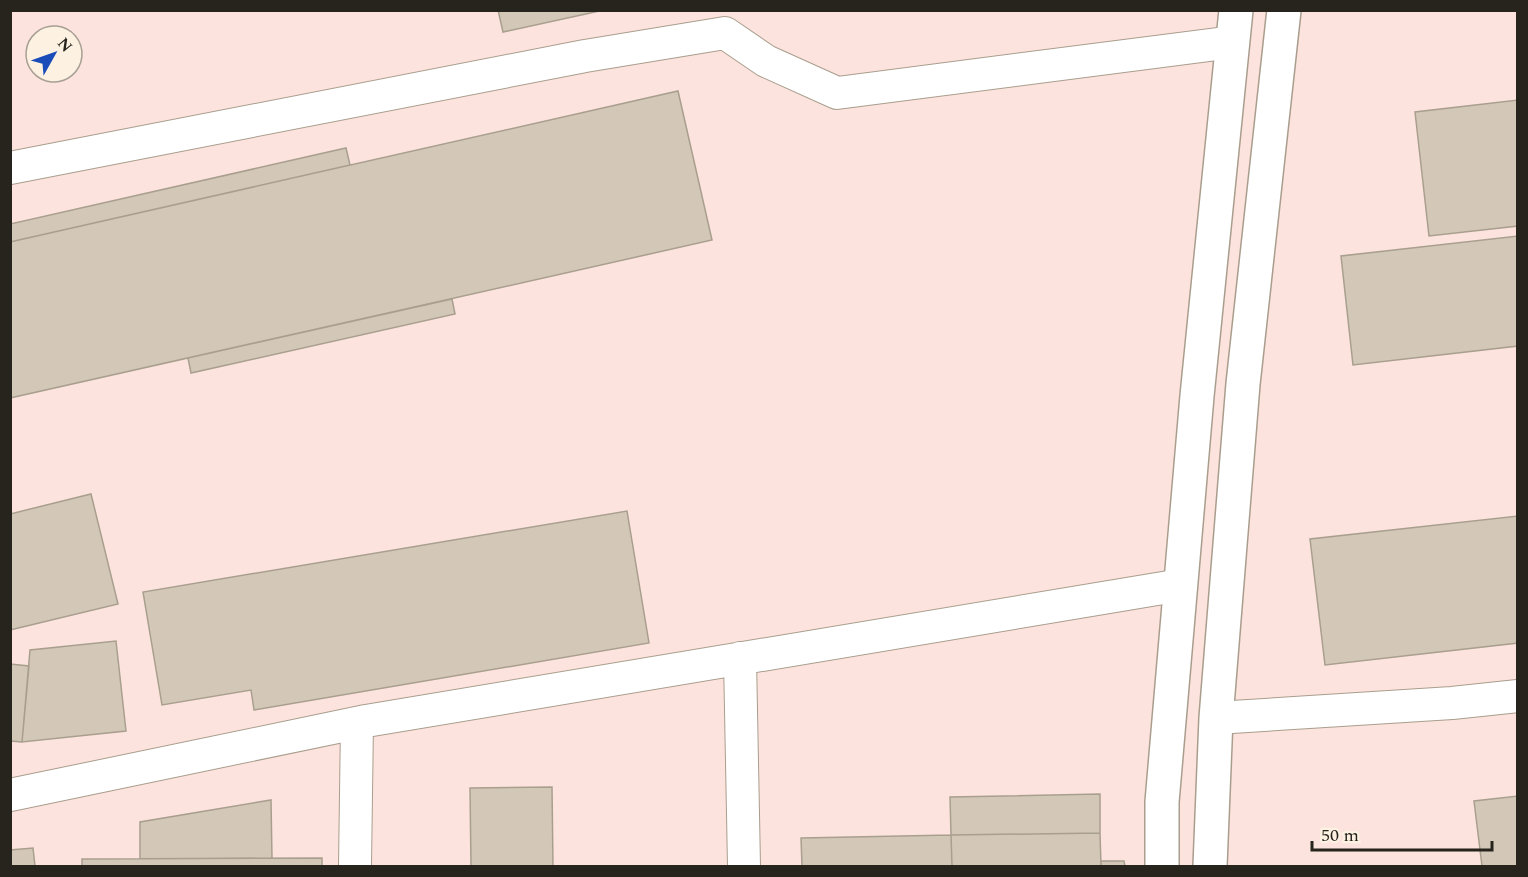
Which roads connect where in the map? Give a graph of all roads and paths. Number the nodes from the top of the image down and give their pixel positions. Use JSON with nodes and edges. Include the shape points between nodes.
{"nodes":[{"id":1,"x":1284,"y":10,"type":"edge"},
{"id":2,"x":1234,"y":26,"type":"edge"},
{"id":3,"x":10,"y":168,"type":"edge"},
{"id":4,"x":1181,"y":585,"type":"junction"},
{"id":5,"x":740,"y":658,"type":"junction"},
{"id":6,"x":1518,"y":696,"type":"edge"},
{"id":7,"x":1216,"y":718,"type":"junction"},
{"id":8,"x":357,"y":723,"type":"junction"},
{"id":9,"x":10,"y":795,"type":"edge"},
{"id":10,"x":355,"y":867,"type":"edge"},
{"id":11,"x":744,"y":867,"type":"edge"},
{"id":12,"x":1162,"y":867,"type":"edge"},
{"id":13,"x":1210,"y":867,"type":"edge"}],
"edges":[{"from":1,"to":7,"type":"main road","via":[[1243,384]]},
{"from":2,"to":3,"type":"street","via":[[837,93],[766,61],[725,33],[585,56]]},
{"from":2,"to":4,"type":"main road"},
{"from":4,"to":5,"type":"street"},
{"from":4,"to":12,"type":"main road","via":[[1162,802]]},
{"from":5,"to":8,"type":"street"},
{"from":5,"to":11,"type":"street"},
{"from":6,"to":7,"type":"street"},
{"from":7,"to":13,"type":"main road"},
{"from":8,"to":9,"type":"street"},
{"from":8,"to":10,"type":"street"}]}
